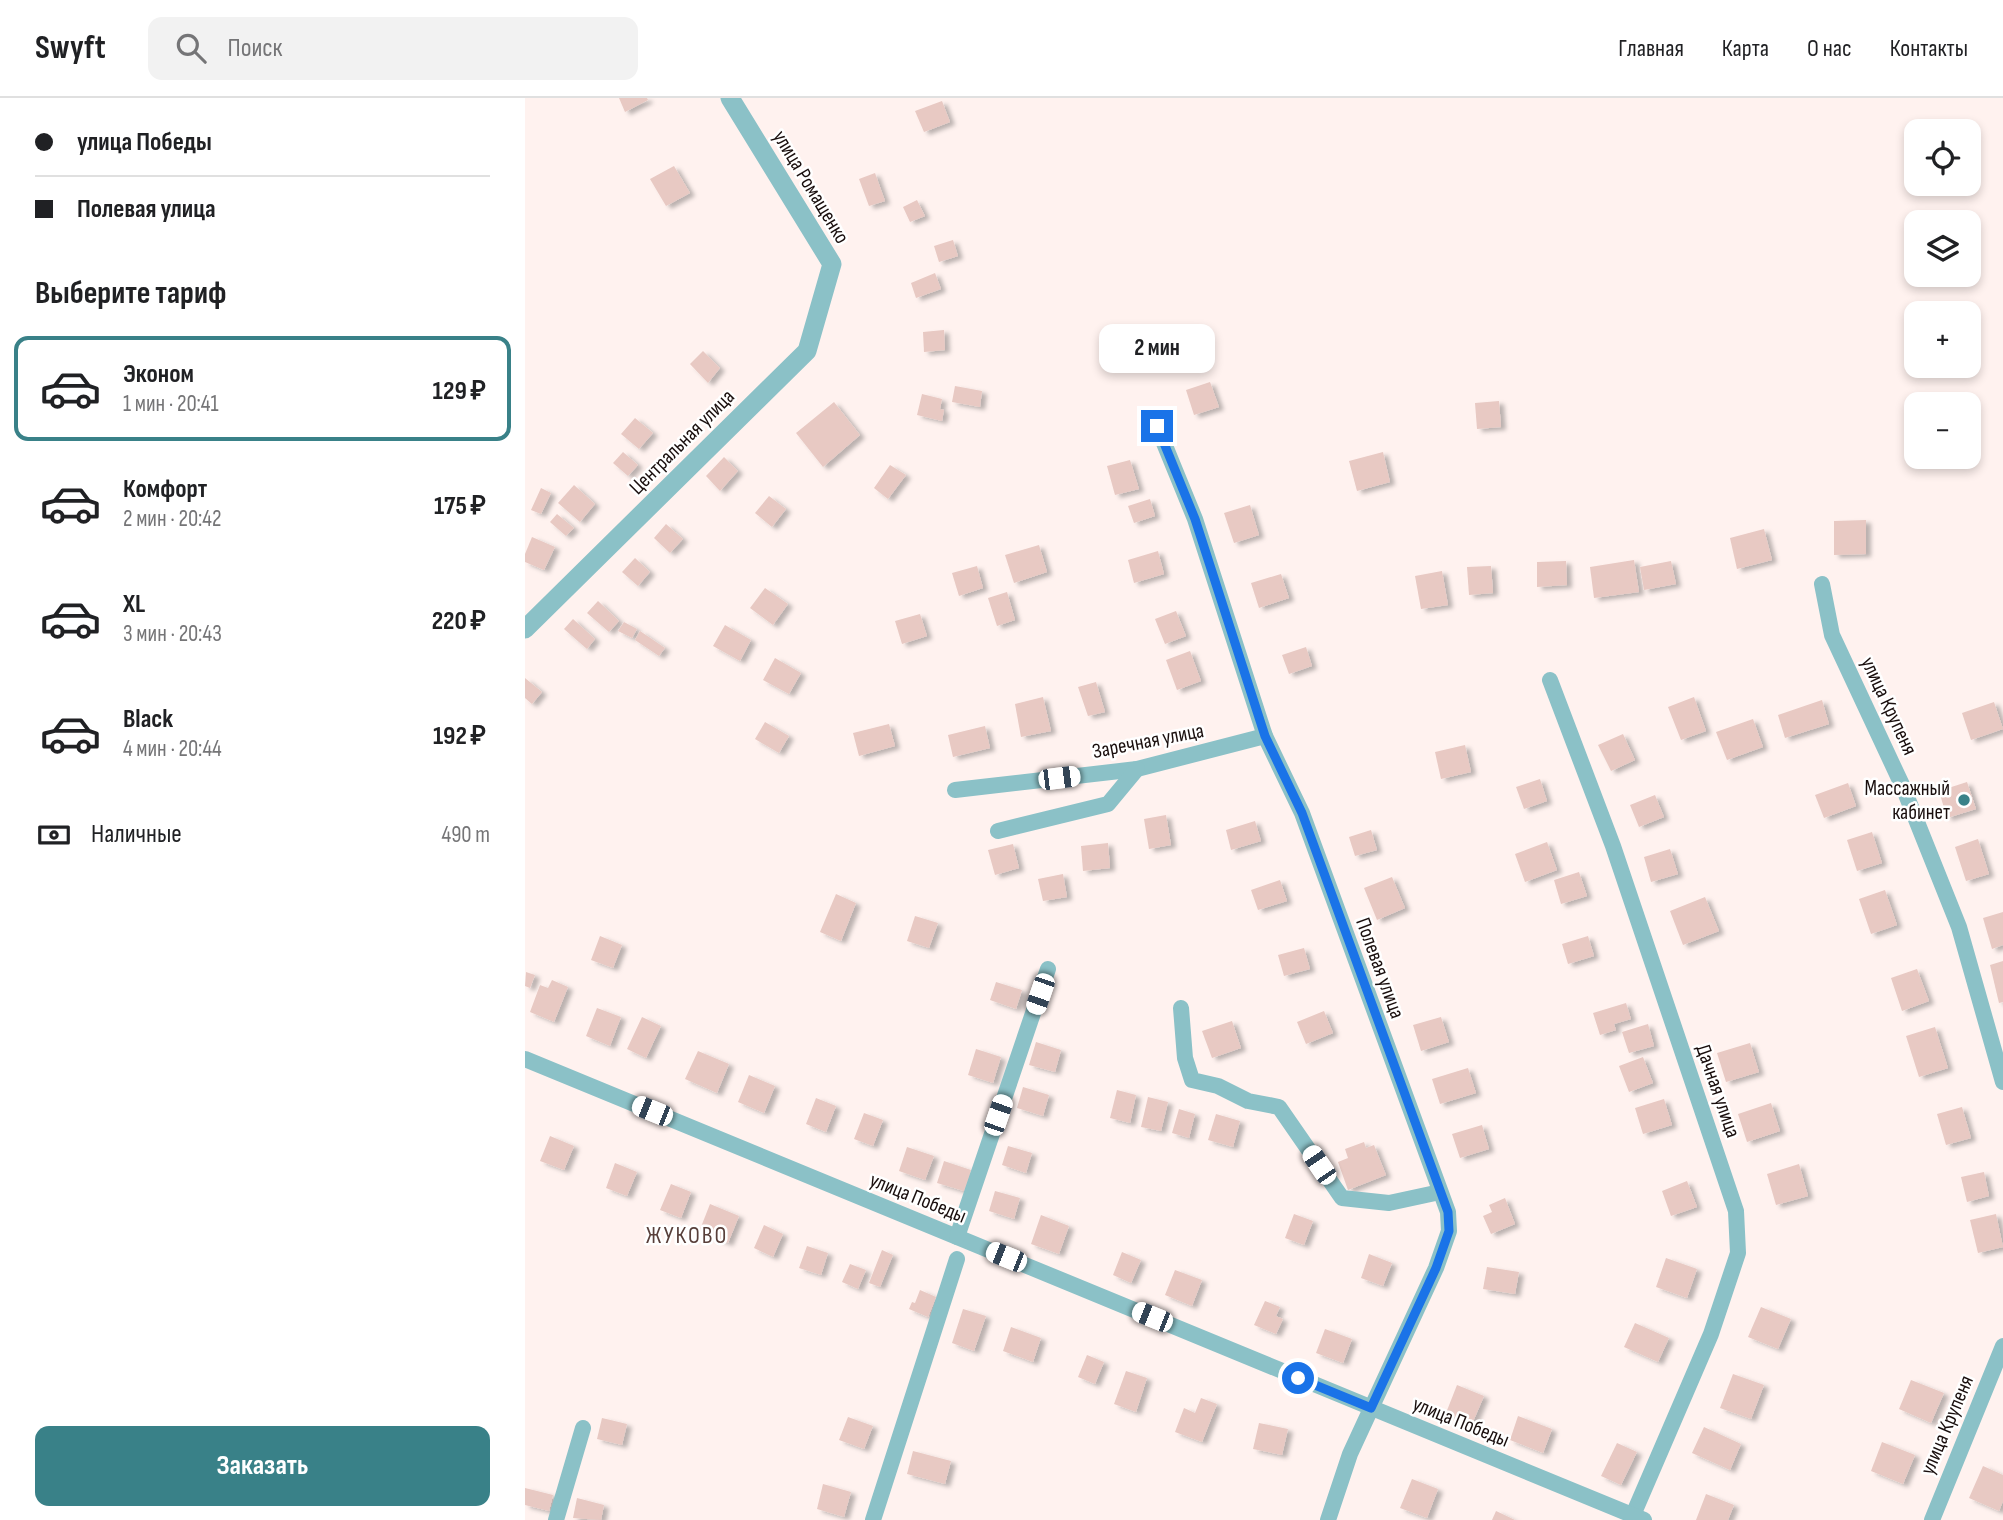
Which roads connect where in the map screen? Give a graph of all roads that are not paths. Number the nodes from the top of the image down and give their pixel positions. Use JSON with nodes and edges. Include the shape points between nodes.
{"nodes":[{"id":1,"x":730,"y":98,"type":"edge"},
{"id":2,"x":832,"y":264,"type":"joint"},
{"id":3,"x":1157,"y":426,"type":"dead end"},
{"id":4,"x":1822,"y":584,"type":"dead end"},
{"id":5,"x":525,"y":629,"type":"edge"},
{"id":6,"x":1550,"y":680,"type":"dead end"},
{"id":7,"x":1265,"y":736,"type":"junction"},
{"id":8,"x":1137,"y":769,"type":"junction"},
{"id":9,"x":955,"y":790,"type":"dead end"},
{"id":10,"x":998,"y":831,"type":"dead end"},
{"id":11,"x":1048,"y":969,"type":"dead end"},
{"id":12,"x":1181,"y":1009,"type":"dead end"},
{"id":13,"x":525,"y":1059,"type":"edge"},
{"id":14,"x":2003,"y":1082,"type":"edge"},
{"id":15,"x":1440,"y":1192,"type":"junction"},
{"id":16,"x":957,"y":1237,"type":"junction"},
{"id":17,"x":957,"y":1259,"type":"dead end"},
{"id":18,"x":2003,"y":1346,"type":"edge"},
{"id":19,"x":1371,"y":1408,"type":"junction"},
{"id":20,"x":583,"y":1429,"type":"dead end"},
{"id":21,"x":1638,"y":1518,"type":"edge"},
{"id":22,"x":556,"y":1520,"type":"edge"},
{"id":23,"x":873,"y":1520,"type":"edge"},
{"id":24,"x":1328,"y":1520,"type":"edge"},
{"id":25,"x":1932,"y":1520,"type":"edge"}],
"edges":[{"from":1,"to":2,"type":"street","name":"улица Ромащенко"},
{"from":2,"to":5,"type":"street","name":"Центральная улица","via":[[807,351]]},
{"from":3,"to":7,"type":"street","name":"Полевая улица","via":[[1195,519]]},
{"from":4,"to":14,"type":"street","name":"улица Крупеня","via":[[1832,635],[1903,787],[1959,927]]},
{"from":6,"to":21,"type":"street","name":"Дачная улица","via":[[1613,846],[1736,1211],[1738,1253]]},
{"from":7,"to":8,"type":"street","name":"Заречная улица"},
{"from":7,"to":15,"type":"street","name":"Полевая улица","via":[[1302,813]]},
{"from":8,"to":9,"type":"street","name":"Заречная улица"},
{"from":8,"to":10,"type":"street","via":[[1108,804]]},
{"from":11,"to":16,"type":"street"},
{"from":12,"to":15,"type":"street","via":[[1185,1058],[1192,1080],[1279,1107],[1342,1198],[1389,1203]]},
{"from":13,"to":16,"type":"street","name":"улица Победы"},
{"from":15,"to":19,"type":"street","name":"Полевая улица","via":[[1449,1231]]},
{"from":16,"to":19,"type":"street","name":"улица Победы"},
{"from":17,"to":23,"type":"street"},
{"from":18,"to":25,"type":"street","name":"улица Крупеня"},
{"from":19,"to":21,"type":"street","name":"улица Победы"},
{"from":19,"to":24,"type":"street","name":"Полевая улица"},
{"from":20,"to":22,"type":"street"}]}
